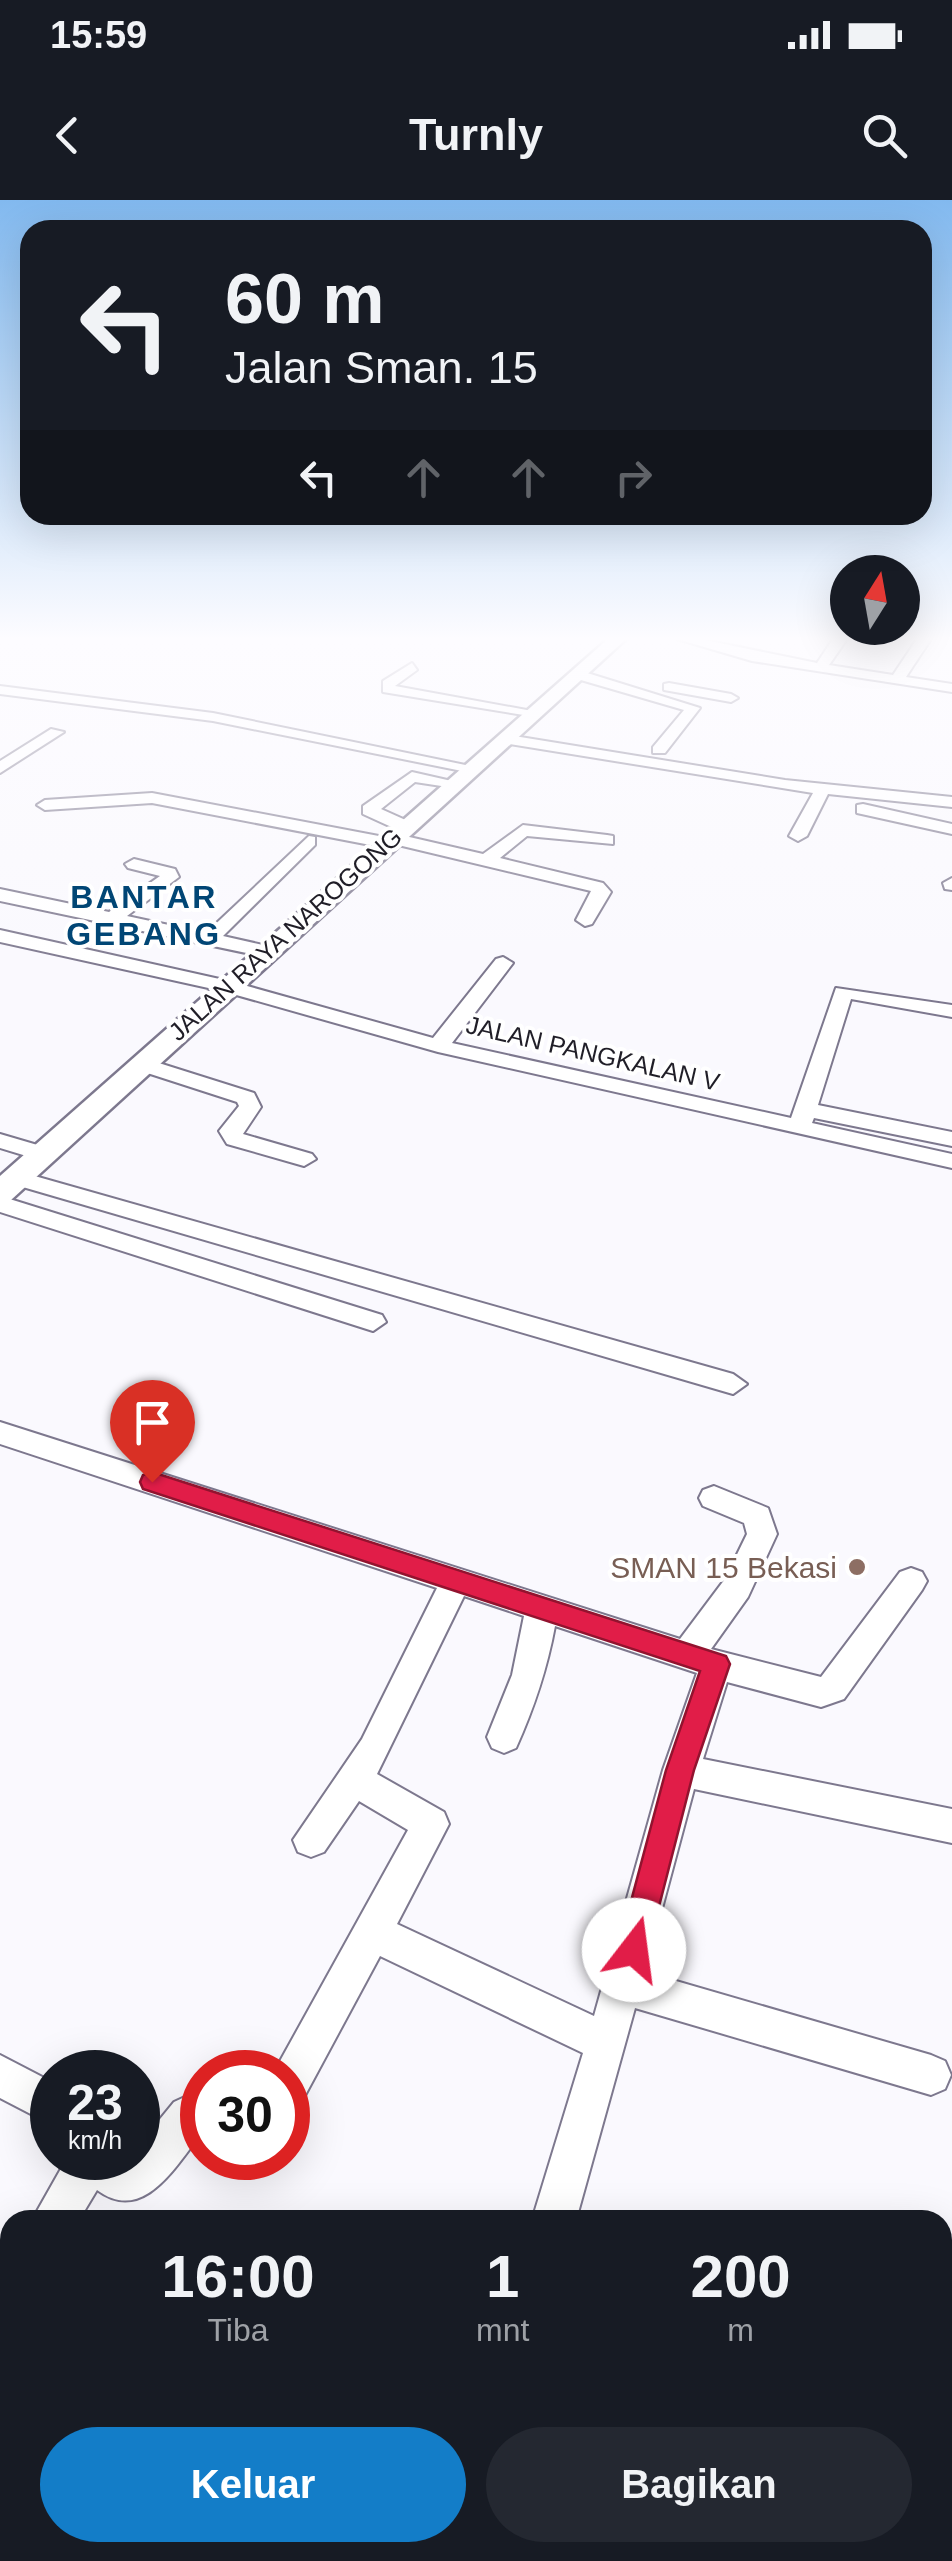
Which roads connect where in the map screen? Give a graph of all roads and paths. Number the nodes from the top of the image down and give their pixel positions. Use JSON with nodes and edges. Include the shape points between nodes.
{"nodes":[{"id":1,"x":29,"y":749,"type":"edge"},
{"id":2,"x":347,"y":749,"type":"edge"},
{"id":3,"x":497,"y":749,"type":"edge"},
{"id":4,"x":560,"y":749,"type":"edge"},
{"id":5,"x":0,"y":768,"type":"edge"},
{"id":6,"x":463,"y":776,"type":"junction"},
{"id":7,"x":820,"y":795,"type":"junction"},
{"id":8,"x":952,"y":802,"type":"edge"},
{"id":9,"x":45,"y":806,"type":"dead end"},
{"id":10,"x":952,"y":829,"type":"edge"},
{"id":11,"x":394,"y":835,"type":"junction"},
{"id":12,"x":798,"y":836,"type":"dead end"},
{"id":13,"x":607,"y":840,"type":"dead end"},
{"id":14,"x":309,"y":841,"type":"dead end"},
{"id":15,"x":486,"y":861,"type":"junction"},
{"id":16,"x":134,"y":864,"type":"dead end"},
{"id":17,"x":0,"y":895,"type":"edge"},
{"id":18,"x":113,"y":918,"type":"junction"},
{"id":19,"x":586,"y":920,"type":"dead end"},
{"id":20,"x":0,"y":936,"type":"edge"},
{"id":21,"x":210,"y":939,"type":"junction"},
{"id":22,"x":265,"y":952,"type":"junction"},
{"id":23,"x":503,"y":963,"type":"dead end"},
{"id":24,"x":226,"y":986,"type":"junction"},
{"id":25,"x":952,"y":1011,"type":"edge"},
{"id":26,"x":438,"y":1046,"type":"junction"},
{"id":27,"x":143,"y":1064,"type":"junction"},
{"id":28,"x":801,"y":1118,"type":"junction"},
{"id":29,"x":952,"y":1139,"type":"edge"},
{"id":30,"x":0,"y":1141,"type":"edge"},
{"id":31,"x":43,"y":1154,"type":"junction"},
{"id":32,"x":304,"y":1159,"type":"dead end"},
{"id":33,"x":952,"y":1161,"type":"edge"},
{"id":34,"x":8,"y":1186,"type":"edge"},
{"id":35,"x":0,"y":1204,"type":"edge"},
{"id":36,"x":373,"y":1322,"type":"dead end"},
{"id":37,"x":733,"y":1384,"type":"dead end"},
{"id":38,"x":0,"y":1433,"type":"edge"},
{"id":39,"x":714,"y":1498,"type":"dead end"},
{"id":40,"x":456,"y":1580,"type":"junction"},
{"id":41,"x":911,"y":1580,"type":"dead end"},
{"id":42,"x":542,"y":1608,"type":"junction"},
{"id":43,"x":702,"y":1659,"type":"junction"},
{"id":44,"x":504,"y":1736,"type":"dead end"},
{"id":45,"x":680,"y":1770,"type":"junction"},
{"id":46,"x":356,"y":1781,"type":"junction"},
{"id":47,"x":952,"y":1826,"type":"edge"},
{"id":48,"x":311,"y":1840,"type":"dead end"},
{"id":49,"x":373,"y":1933,"type":"junction"},
{"id":50,"x":624,"y":1984,"type":"junction"},
{"id":51,"x":608,"y":2043,"type":"junction"},
{"id":52,"x":308,"y":2050,"type":"edge"},
{"id":53,"x":0,"y":2074,"type":"edge"},
{"id":54,"x":932,"y":2075,"type":"dead end"},
{"id":55,"x":30,"y":2092,"type":"edge"},
{"id":56,"x":180,"y":2128,"type":"edge"},
{"id":57,"x":160,"y":2151,"type":"edge"},
{"id":58,"x":77,"y":2180,"type":"edge"},
{"id":59,"x":60,"y":2210,"type":"edge"},
{"id":60,"x":557,"y":2210,"type":"edge"}],
"edges":[{"from":1,"to":5,"type":"street"},
{"from":2,"to":6,"type":"street"},
{"from":3,"to":6,"type":"main road","name":"JALAN RAYA NAROGONG"},
{"from":4,"to":7,"type":"street"},
{"from":6,"to":11,"type":"main road","name":"JALAN RAYA NAROGONG"},
{"from":6,"to":11,"type":"street","via":[[412,777],[369,810]]},
{"from":7,"to":8,"type":"street"},
{"from":7,"to":10,"type":"street"},
{"from":7,"to":12,"type":"street"},
{"from":9,"to":11,"type":"street","via":[[152,798]]},
{"from":11,"to":15,"type":"street"},
{"from":11,"to":22,"type":"main road","name":"JALAN RAYA NAROGONG"},
{"from":13,"to":15,"type":"street","via":[[524,830]]},
{"from":14,"to":21,"type":"street"},
{"from":15,"to":19,"type":"street","via":[[597,887],[602,892]]},
{"from":16,"to":18,"type":"street","via":[[170,877]]},
{"from":17,"to":18,"type":"street"},
{"from":18,"to":21,"type":"street"},
{"from":20,"to":24,"type":"street","name":"JALAN PANGKALAN V"},
{"from":21,"to":22,"type":"street"},
{"from":22,"to":24,"type":"main road","name":"JALAN RAYA NAROGONG"},
{"from":23,"to":26,"type":"street"},
{"from":24,"to":26,"type":"street","name":"JALAN PANGKALAN V"},
{"from":24,"to":27,"type":"main road","name":"JALAN RAYA NAROGONG"},
{"from":25,"to":28,"type":"street","via":[[843,992]]},
{"from":26,"to":28,"type":"street","name":"JALAN PANGKALAN V"},
{"from":27,"to":31,"type":"main road","name":"JALAN RAYA NAROGONG"},
{"from":27,"to":32,"type":"street","via":[[246,1098],[250,1107],[230,1131],[235,1139]]},
{"from":28,"to":29,"type":"street"},
{"from":28,"to":33,"type":"street","name":"JALAN PANGKALAN V"},
{"from":30,"to":31,"type":"street"},
{"from":31,"to":34,"type":"main road","name":"JALAN RAYA NAROGONG"},
{"from":34,"to":37,"type":"street"},
{"from":35,"to":36,"type":"street"},
{"from":38,"to":40,"type":"street"},
{"from":39,"to":43,"type":"street","via":[[758,1516],[762,1534]]},
{"from":40,"to":42,"type":"street"},
{"from":40,"to":46,"type":"street"},
{"from":41,"to":43,"type":"street","via":[[832,1689],[821,1692]]},
{"from":42,"to":43,"type":"street"},
{"from":42,"to":44,"type":"street","via":[[529,1675]]},
{"from":43,"to":45,"type":"street"},
{"from":45,"to":47,"type":"street"},
{"from":45,"to":50,"type":"street"},
{"from":46,"to":48,"type":"street"},
{"from":46,"to":49,"type":"street","via":[[431,1824]]},
{"from":49,"to":51,"type":"street"},
{"from":49,"to":52,"type":"street"},
{"from":50,"to":51,"type":"street"},
{"from":50,"to":54,"type":"street"},
{"from":51,"to":60,"type":"street"},
{"from":53,"to":55,"type":"street"},
{"from":56,"to":57,"type":"street"},
{"from":58,"to":59,"type":"street"}]}
